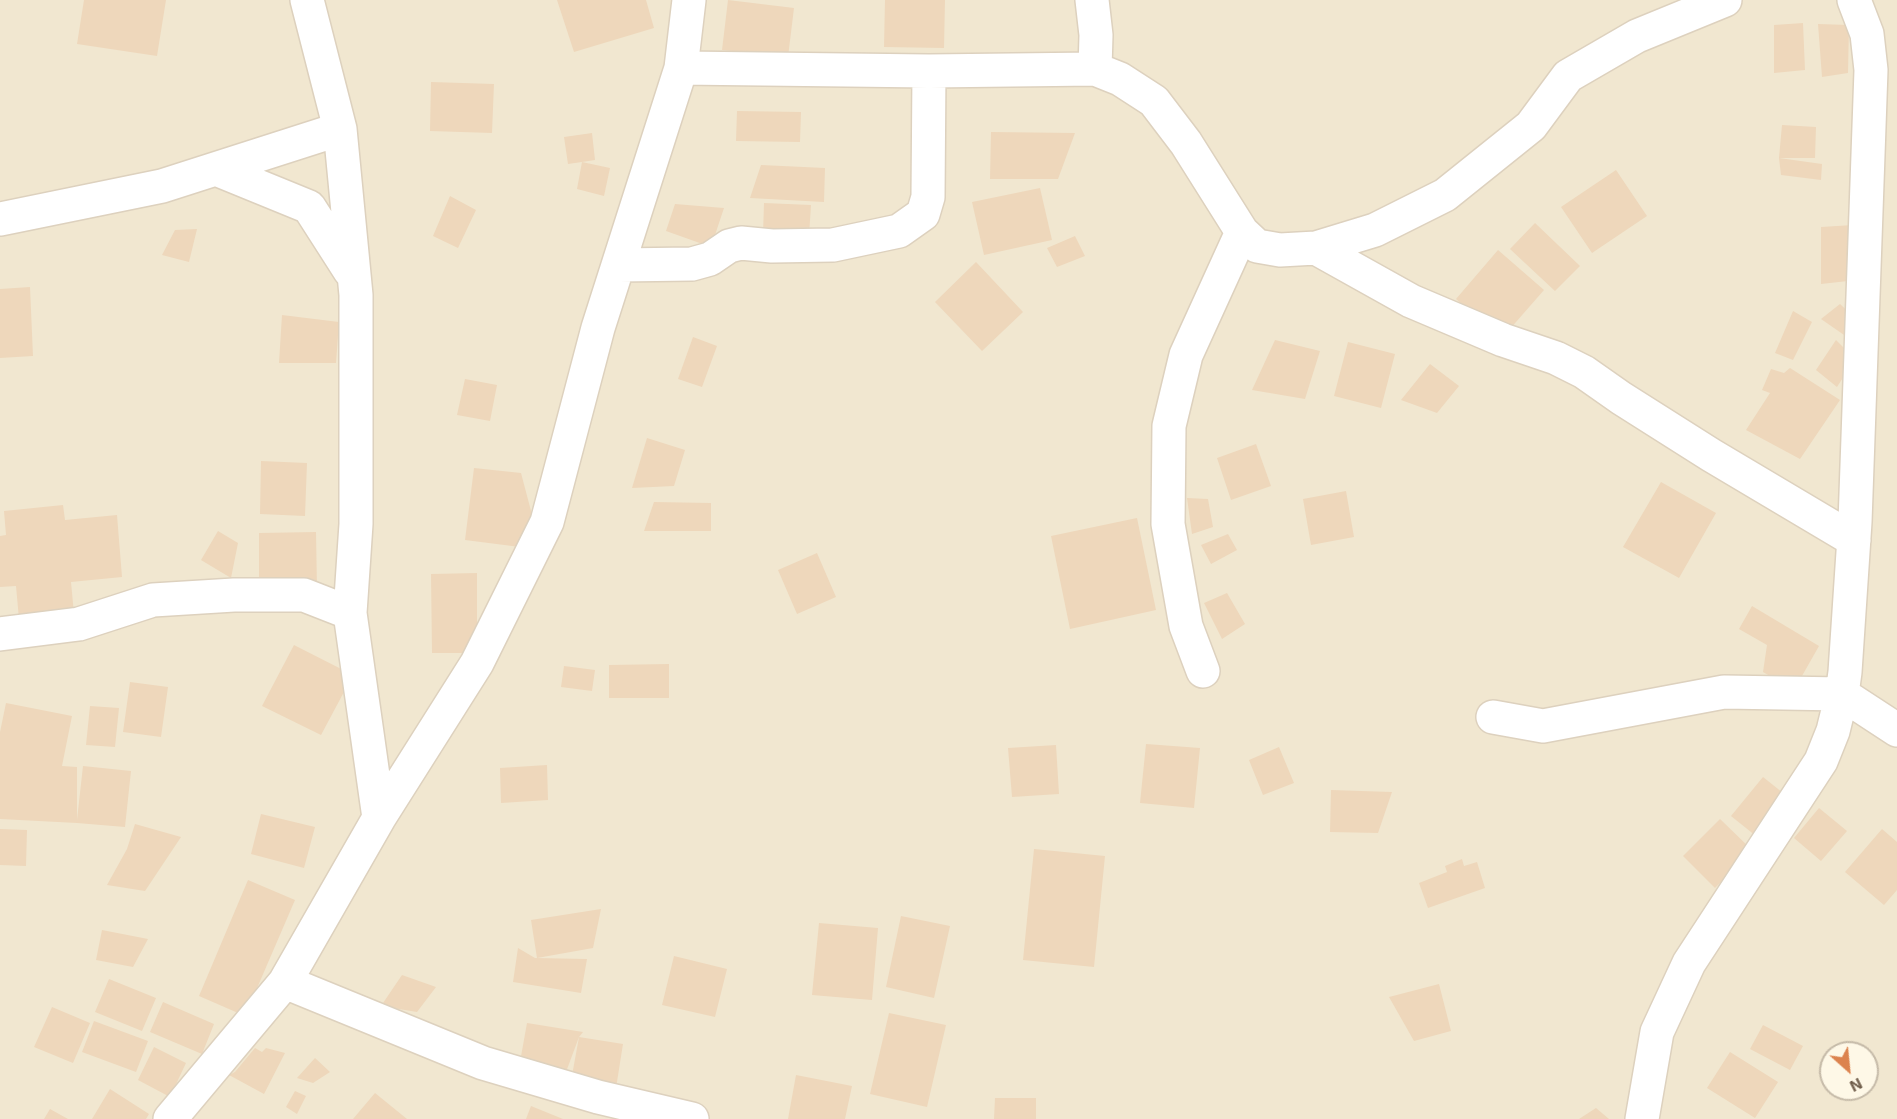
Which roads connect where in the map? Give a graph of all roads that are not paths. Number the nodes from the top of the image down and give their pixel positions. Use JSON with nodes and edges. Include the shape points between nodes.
{"nodes":[{"id":1,"x":307,"y":0,"type":"edge"},
{"id":2,"x":689,"y":0,"type":"edge"},
{"id":3,"x":1092,"y":0,"type":"edge"},
{"id":4,"x":1725,"y":0,"type":"edge"},
{"id":5,"x":1854,"y":0,"type":"edge"},
{"id":6,"x":681,"y":68,"type":"junction"},
{"id":7,"x":1095,"y":69,"type":"junction"},
{"id":8,"x":929,"y":71,"type":"junction"},
{"id":9,"x":340,"y":129,"type":"junction"},
{"id":10,"x":216,"y":169,"type":"junction"},
{"id":11,"x":0,"y":219,"type":"edge"},
{"id":12,"x":1242,"y":232,"type":"junction"},
{"id":13,"x":1316,"y":248,"type":"junction"},
{"id":14,"x":619,"y":265,"type":"junction"},
{"id":15,"x":354,"y":278,"type":"junction"},
{"id":16,"x":1854,"y":540,"type":"junction"},
{"id":17,"x":350,"y":613,"type":"junction"},
{"id":18,"x":0,"y":633,"type":"edge"},
{"id":19,"x":1203,"y":671,"type":"dead end"},
{"id":20,"x":1842,"y":694,"type":"junction"},
{"id":21,"x":1493,"y":717,"type":"dead end"},
{"id":22,"x":1897,"y":730,"type":"edge"},
{"id":23,"x":379,"y":818,"type":"junction"},
{"id":24,"x":285,"y":982,"type":"junction"},
{"id":25,"x":170,"y":1119,"type":"edge"},
{"id":26,"x":692,"y":1119,"type":"edge"},
{"id":27,"x":1642,"y":1119,"type":"edge"}],
"edges":[{"from":1,"to":9,"type":"street"},
{"from":2,"to":6,"type":"street"},
{"from":3,"to":7,"type":"street"},
{"from":4,"to":13,"type":"street","via":[[1637,36],[1568,76],[1531,126],[1445,195],[1375,230]]},
{"from":5,"to":16,"type":"street","via":[[1867,34],[1871,70]]},
{"from":6,"to":8,"type":"street"},
{"from":6,"to":14,"type":"street"},
{"from":7,"to":8,"type":"street"},
{"from":7,"to":12,"type":"street","via":[[1120,79],[1154,101],[1186,143]]},
{"from":8,"to":14,"type":"street","via":[[928,197],[923,214],[899,231],[833,245],[741,243],[692,264]]},
{"from":9,"to":10,"type":"street"},
{"from":9,"to":15,"type":"street"},
{"from":10,"to":11,"type":"street","via":[[162,186]]},
{"from":10,"to":15,"type":"street","via":[[309,207]]},
{"from":12,"to":13,"type":"street","via":[[1257,246],[1280,250]]},
{"from":12,"to":19,"type":"street","via":[[1186,355],[1169,426],[1168,524],[1186,626]]},
{"from":13,"to":16,"type":"street","via":[[1411,301],[1584,372],[1711,455]]},
{"from":14,"to":23,"type":"street","via":[[598,328],[547,522],[477,663]]},
{"from":15,"to":17,"type":"street","via":[[356,524]]},
{"from":16,"to":20,"type":"street"},
{"from":17,"to":18,"type":"street","via":[[304,595],[234,595],[153,600],[79,624]]},
{"from":17,"to":23,"type":"street"},
{"from":20,"to":21,"type":"street","via":[[1724,692],[1543,726]]},
{"from":20,"to":22,"type":"street"},
{"from":20,"to":27,"type":"street","via":[[1821,761],[1689,963],[1656,1032]]},
{"from":23,"to":24,"type":"street"},
{"from":24,"to":25,"type":"street"},
{"from":24,"to":26,"type":"street","via":[[483,1063],[598,1097]]}]}
